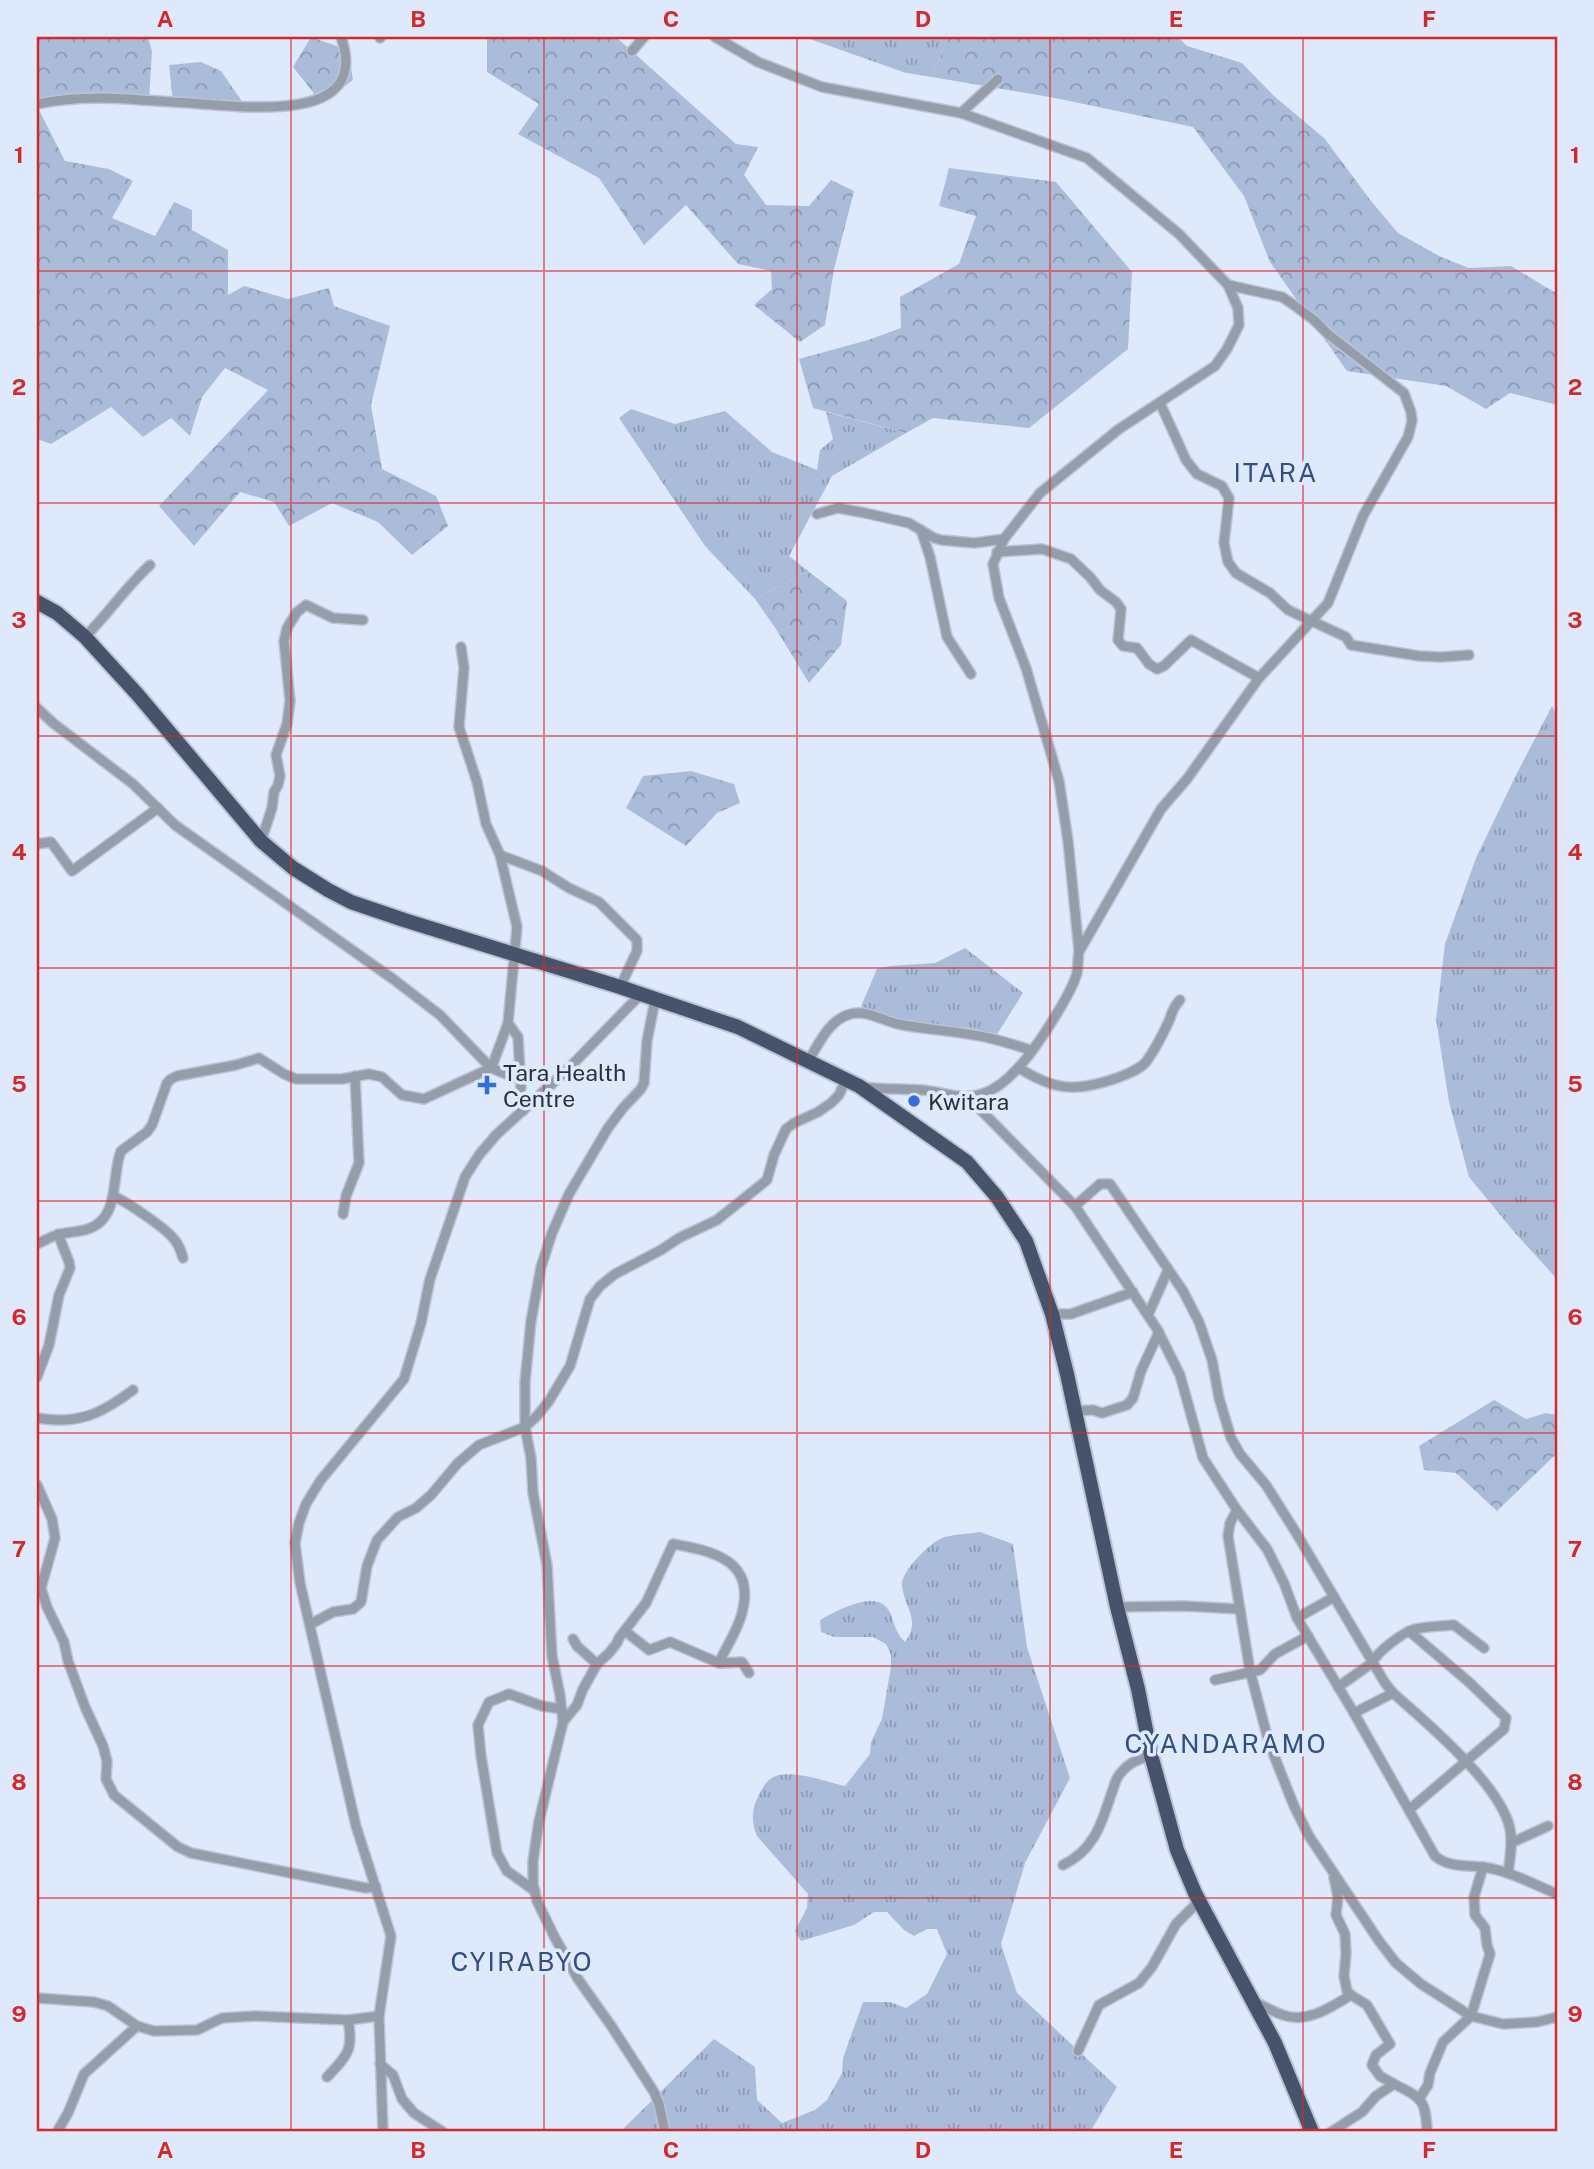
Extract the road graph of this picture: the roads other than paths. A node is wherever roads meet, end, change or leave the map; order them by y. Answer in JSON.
{"nodes":[{"id":1,"x":341,"y":37,"type":"edge"},
{"id":2,"x":644,"y":37,"type":"edge"},
{"id":3,"x":715,"y":37,"type":"edge"},
{"id":4,"x":632,"y":51,"type":"dead end"},
{"id":5,"x":998,"y":79,"type":"dead end"},
{"id":6,"x":37,"y":104,"type":"edge"},
{"id":7,"x":961,"y":113,"type":"junction"},
{"id":8,"x":1228,"y":285,"type":"junction"},
{"id":9,"x":1160,"y":403,"type":"junction"},
{"id":10,"x":817,"y":513,"type":"dead end"},
{"id":11,"x":921,"y":530,"type":"junction"},
{"id":12,"x":1004,"y":539,"type":"junction"},
{"id":13,"x":997,"y":552,"type":"junction"},
{"id":14,"x":150,"y":565,"type":"dead end"},
{"id":15,"x":37,"y":602,"type":"edge"},
{"id":16,"x":363,"y":620,"type":"dead end"},
{"id":17,"x":1311,"y":621,"type":"junction"},
{"id":18,"x":85,"y":637,"type":"junction"},
{"id":19,"x":461,"y":647,"type":"dead end"},
{"id":20,"x":1469,"y":655,"type":"dead end"},
{"id":21,"x":971,"y":674,"type":"dead end"},
{"id":22,"x":1259,"y":678,"type":"junction"},
{"id":23,"x":37,"y":708,"type":"edge"},
{"id":24,"x":159,"y":808,"type":"junction"},
{"id":25,"x":261,"y":841,"type":"junction"},
{"id":26,"x":37,"y":844,"type":"edge"},
{"id":27,"x":500,"y":855,"type":"junction"},
{"id":28,"x":1079,"y":951,"type":"junction"},
{"id":29,"x":514,"y":955,"type":"junction"},
{"id":30,"x":620,"y":987,"type":"junction"},
{"id":31,"x":648,"y":998,"type":"junction"},
{"id":32,"x":1180,"y":1000,"type":"dead end"},
{"id":33,"x":508,"y":1023,"type":"junction"},
{"id":34,"x":1031,"y":1051,"type":"junction"},
{"id":35,"x":808,"y":1061,"type":"junction"},
{"id":36,"x":491,"y":1068,"type":"junction"},
{"id":37,"x":1019,"y":1068,"type":"junction"},
{"id":38,"x":355,"y":1076,"type":"junction"},
{"id":39,"x":520,"y":1080,"type":"junction"},
{"id":40,"x":853,"y":1083,"type":"junction"},
{"id":41,"x":968,"y":1097,"type":"junction"},
{"id":42,"x":523,"y":1111,"type":"junction"},
{"id":43,"x":113,"y":1196,"type":"junction"},
{"id":44,"x":1075,"y":1206,"type":"junction"},
{"id":45,"x":343,"y":1214,"type":"dead end"},
{"id":46,"x":58,"y":1234,"type":"junction"},
{"id":47,"x":37,"y":1242,"type":"edge"},
{"id":48,"x":183,"y":1258,"type":"dead end"},
{"id":49,"x":1168,"y":1270,"type":"junction"},
{"id":50,"x":1133,"y":1292,"type":"junction"},
{"id":51,"x":1052,"y":1314,"type":"junction"},
{"id":52,"x":1148,"y":1315,"type":"junction"},
{"id":53,"x":1159,"y":1332,"type":"junction"},
{"id":54,"x":37,"y":1377,"type":"edge"},
{"id":55,"x":133,"y":1390,"type":"dead end"},
{"id":56,"x":1075,"y":1410,"type":"junction"},
{"id":57,"x":37,"y":1418,"type":"edge"},
{"id":58,"x":525,"y":1427,"type":"junction"},
{"id":59,"x":37,"y":1485,"type":"edge"},
{"id":60,"x":1237,"y":1510,"type":"junction"},
{"id":61,"x":1334,"y":1597,"type":"junction"},
{"id":62,"x":1117,"y":1607,"type":"junction"},
{"id":63,"x":1240,"y":1609,"type":"junction"},
{"id":64,"x":1297,"y":1618,"type":"junction"},
{"id":65,"x":310,"y":1624,"type":"junction"},
{"id":66,"x":625,"y":1631,"type":"junction"},
{"id":67,"x":1409,"y":1631,"type":"junction"},
{"id":68,"x":1308,"y":1636,"type":"junction"},
{"id":69,"x":573,"y":1639,"type":"dead end"},
{"id":70,"x":1484,"y":1648,"type":"dead end"},
{"id":71,"x":719,"y":1663,"type":"junction"},
{"id":72,"x":1372,"y":1663,"type":"junction"},
{"id":73,"x":597,"y":1664,"type":"junction"},
{"id":74,"x":1250,"y":1671,"type":"junction"},
{"id":75,"x":749,"y":1673,"type":"dead end"},
{"id":76,"x":1215,"y":1680,"type":"dead end"},
{"id":77,"x":1338,"y":1687,"type":"junction"},
{"id":78,"x":1393,"y":1693,"type":"junction"},
{"id":79,"x":562,"y":1709,"type":"junction"},
{"id":80,"x":1354,"y":1713,"type":"junction"},
{"id":81,"x":563,"y":1722,"type":"junction"},
{"id":82,"x":1151,"y":1755,"type":"junction"},
{"id":83,"x":1465,"y":1760,"type":"junction"},
{"id":84,"x":1410,"y":1809,"type":"junction"},
{"id":85,"x":1548,"y":1826,"type":"dead end"},
{"id":86,"x":1511,"y":1843,"type":"junction"},
{"id":87,"x":1063,"y":1865,"type":"dead end"},
{"id":88,"x":1483,"y":1867,"type":"junction"},
{"id":89,"x":1334,"y":1872,"type":"junction"},
{"id":90,"x":1508,"y":1872,"type":"junction"},
{"id":91,"x":376,"y":1887,"type":"junction"},
{"id":92,"x":535,"y":1891,"type":"junction"},
{"id":93,"x":1557,"y":1894,"type":"edge"},
{"id":94,"x":1199,"y":1901,"type":"junction"},
{"id":95,"x":1350,"y":1995,"type":"junction"},
{"id":96,"x":37,"y":1998,"type":"edge"},
{"id":97,"x":1252,"y":2000,"type":"junction"},
{"id":98,"x":379,"y":2016,"type":"junction"},
{"id":99,"x":1471,"y":2016,"type":"junction"},
{"id":100,"x":1557,"y":2017,"type":"edge"},
{"id":101,"x":348,"y":2020,"type":"junction"},
{"id":102,"x":136,"y":2026,"type":"junction"},
{"id":103,"x":1078,"y":2051,"type":"dead end"},
{"id":104,"x":380,"y":2064,"type":"junction"},
{"id":105,"x":327,"y":2077,"type":"dead end"},
{"id":106,"x":1394,"y":2084,"type":"junction"},
{"id":107,"x":1419,"y":2099,"type":"junction"},
{"id":108,"x":57,"y":2132,"type":"edge"},
{"id":109,"x":383,"y":2132,"type":"edge"},
{"id":110,"x":443,"y":2132,"type":"edge"},
{"id":111,"x":665,"y":2132,"type":"edge"},
{"id":112,"x":1312,"y":2132,"type":"edge"},
{"id":113,"x":1331,"y":2132,"type":"edge"},
{"id":114,"x":1427,"y":2132,"type":"edge"}],
"edges":[{"from":1,"to":6,"type":"street"},
{"from":2,"to":4,"type":"street"},
{"from":3,"to":7,"type":"street"},
{"from":5,"to":7,"type":"street"},
{"from":7,"to":8,"type":"street"},
{"from":8,"to":9,"type":"street"},
{"from":8,"to":17,"type":"street"},
{"from":9,"to":12,"type":"street"},
{"from":9,"to":17,"type":"street"},
{"from":10,"to":11,"type":"street"},
{"from":11,"to":12,"type":"street"},
{"from":11,"to":21,"type":"street"},
{"from":12,"to":13,"type":"street"},
{"from":13,"to":22,"type":"street"},
{"from":13,"to":28,"type":"street"},
{"from":14,"to":18,"type":"street"},
{"from":15,"to":18,"type":"highway"},
{"from":16,"to":25,"type":"street"},
{"from":17,"to":20,"type":"street"},
{"from":17,"to":22,"type":"street"},
{"from":18,"to":25,"type":"highway"},
{"from":19,"to":27,"type":"street"},
{"from":22,"to":28,"type":"street"},
{"from":23,"to":24,"type":"street"},
{"from":24,"to":26,"type":"street"},
{"from":24,"to":36,"type":"street"},
{"from":25,"to":29,"type":"highway"},
{"from":27,"to":29,"type":"street"},
{"from":27,"to":30,"type":"street"},
{"from":28,"to":34,"type":"street"},
{"from":29,"to":30,"type":"highway"},
{"from":29,"to":33,"type":"street"},
{"from":30,"to":31,"type":"highway"},
{"from":31,"to":35,"type":"highway"},
{"from":31,"to":42,"type":"street"},
{"from":31,"to":58,"type":"street"},
{"from":32,"to":37,"type":"street"},
{"from":33,"to":36,"type":"street"},
{"from":33,"to":39,"type":"street"},
{"from":34,"to":35,"type":"street"},
{"from":34,"to":37,"type":"street"},
{"from":35,"to":40,"type":"highway"},
{"from":36,"to":38,"type":"street"},
{"from":36,"to":39,"type":"street"},
{"from":37,"to":41,"type":"street"},
{"from":38,"to":43,"type":"street"},
{"from":38,"to":45,"type":"street"},
{"from":39,"to":42,"type":"street"},
{"from":40,"to":41,"type":"street"},
{"from":40,"to":51,"type":"highway"},
{"from":40,"to":58,"type":"street"},
{"from":41,"to":44,"type":"street"},
{"from":42,"to":65,"type":"street"},
{"from":43,"to":46,"type":"street"},
{"from":43,"to":48,"type":"street"},
{"from":44,"to":49,"type":"street"},
{"from":44,"to":50,"type":"street"},
{"from":46,"to":47,"type":"street"},
{"from":46,"to":54,"type":"street"},
{"from":49,"to":52,"type":"street"},
{"from":49,"to":61,"type":"street"},
{"from":50,"to":51,"type":"street"},
{"from":50,"to":52,"type":"street"},
{"from":51,"to":56,"type":"highway"},
{"from":52,"to":53,"type":"street"},
{"from":53,"to":56,"type":"street"},
{"from":53,"to":60,"type":"street"},
{"from":55,"to":57,"type":"street"},
{"from":56,"to":62,"type":"highway"},
{"from":58,"to":65,"type":"street"},
{"from":58,"to":79,"type":"street"},
{"from":59,"to":91,"type":"street"},
{"from":60,"to":63,"type":"street"},
{"from":60,"to":64,"type":"street"},
{"from":61,"to":64,"type":"street"},
{"from":61,"to":72,"type":"street"},
{"from":62,"to":63,"type":"street"},
{"from":62,"to":82,"type":"highway"},
{"from":63,"to":74,"type":"street"},
{"from":64,"to":68,"type":"street"},
{"from":65,"to":91,"type":"street"},
{"from":66,"to":71,"type":"street"},
{"from":66,"to":71,"type":"street"},
{"from":66,"to":73,"type":"street"},
{"from":67,"to":70,"type":"street"},
{"from":67,"to":72,"type":"street"},
{"from":67,"to":83,"type":"street"},
{"from":68,"to":74,"type":"street"},
{"from":68,"to":77,"type":"street"},
{"from":69,"to":73,"type":"street"},
{"from":71,"to":75,"type":"street"},
{"from":72,"to":77,"type":"street"},
{"from":72,"to":78,"type":"street"},
{"from":73,"to":81,"type":"street"},
{"from":74,"to":76,"type":"street"},
{"from":74,"to":89,"type":"street"},
{"from":77,"to":80,"type":"street"},
{"from":78,"to":80,"type":"street"},
{"from":78,"to":83,"type":"street"},
{"from":79,"to":81,"type":"street"},
{"from":79,"to":92,"type":"street"},
{"from":80,"to":84,"type":"street"},
{"from":81,"to":92,"type":"street"},
{"from":82,"to":87,"type":"street"},
{"from":82,"to":94,"type":"highway"},
{"from":83,"to":84,"type":"street"},
{"from":83,"to":86,"type":"street"},
{"from":84,"to":88,"type":"street"},
{"from":85,"to":86,"type":"street"},
{"from":86,"to":90,"type":"street"},
{"from":88,"to":90,"type":"street"},
{"from":88,"to":99,"type":"street"},
{"from":89,"to":95,"type":"street"},
{"from":89,"to":99,"type":"street"},
{"from":90,"to":93,"type":"street"},
{"from":91,"to":98,"type":"street"},
{"from":92,"to":111,"type":"street"},
{"from":94,"to":97,"type":"highway"},
{"from":94,"to":103,"type":"street"},
{"from":95,"to":97,"type":"street"},
{"from":95,"to":106,"type":"street"},
{"from":96,"to":102,"type":"street"},
{"from":97,"to":112,"type":"highway"},
{"from":98,"to":101,"type":"street"},
{"from":98,"to":104,"type":"street"},
{"from":99,"to":100,"type":"street"},
{"from":99,"to":107,"type":"street"},
{"from":101,"to":102,"type":"street"},
{"from":101,"to":105,"type":"street"},
{"from":102,"to":108,"type":"street"},
{"from":104,"to":109,"type":"street"},
{"from":104,"to":110,"type":"street"},
{"from":106,"to":107,"type":"street"},
{"from":106,"to":113,"type":"street"},
{"from":107,"to":114,"type":"street"}]}
